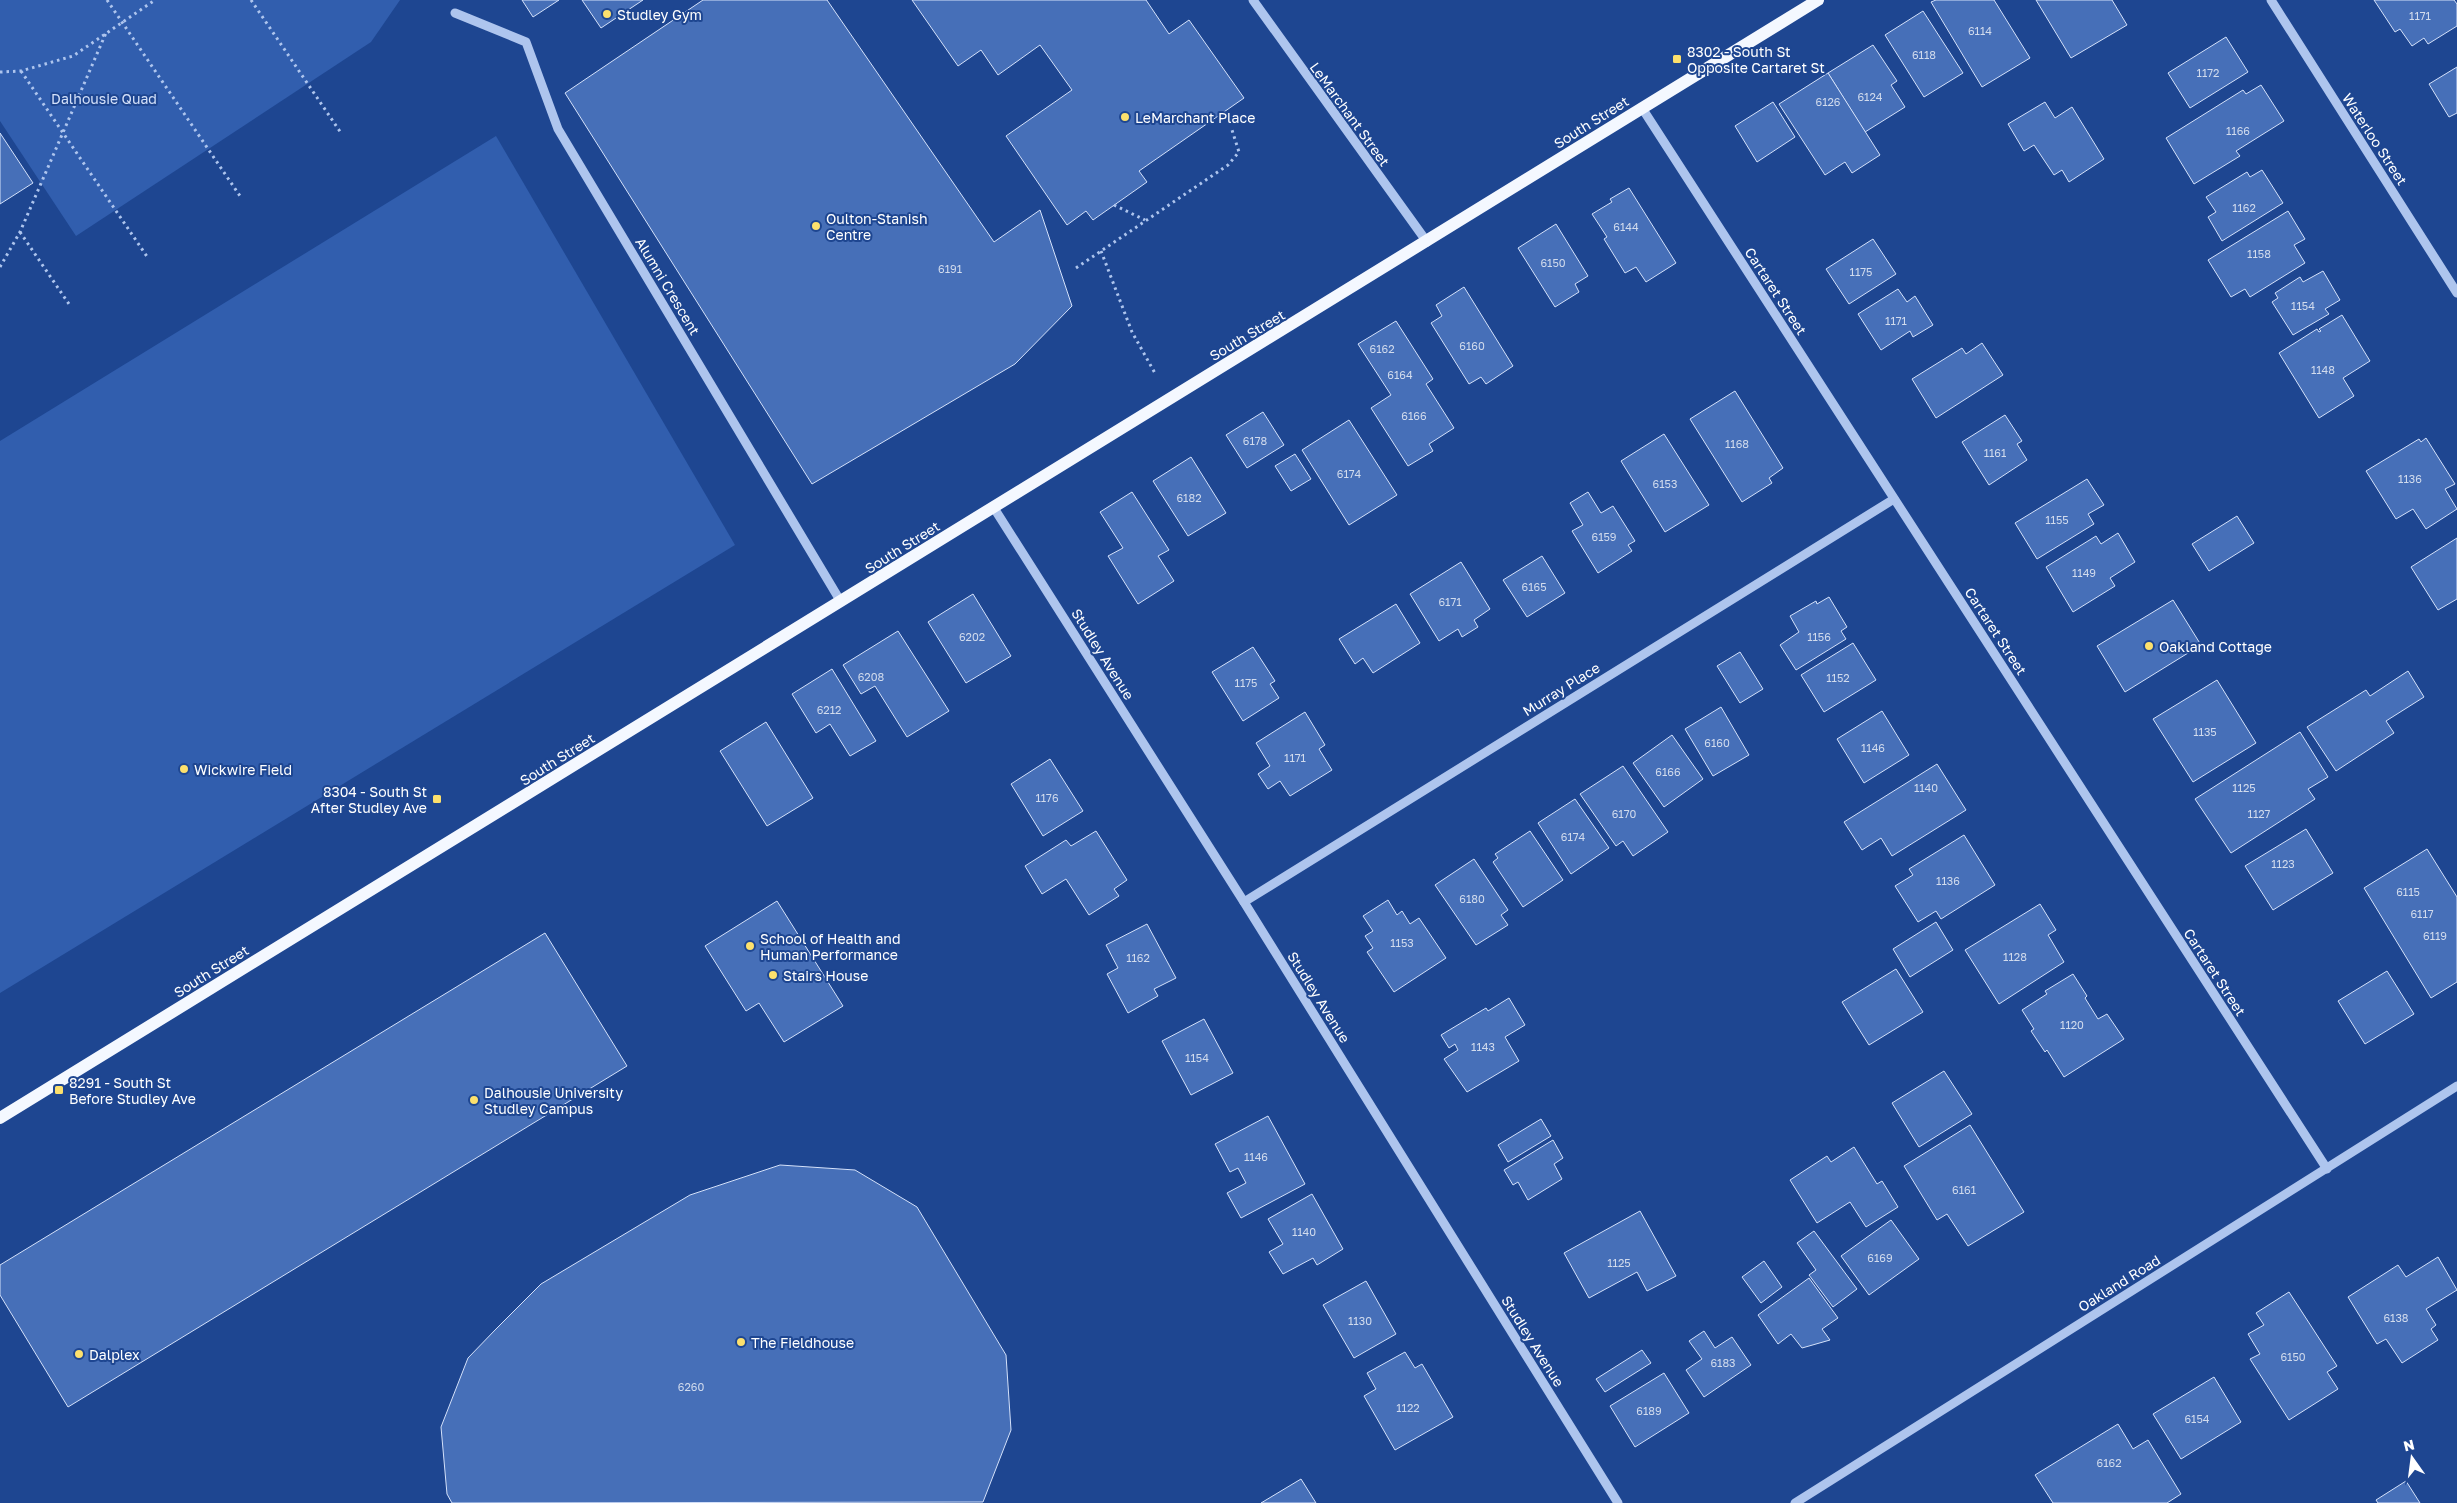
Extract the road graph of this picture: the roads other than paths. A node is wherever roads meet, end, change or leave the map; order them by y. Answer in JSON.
{"nodes":[{"id":1,"x":1253,"y":0,"type":"edge"},
{"id":2,"x":1818,"y":0,"type":"edge"},
{"id":3,"x":2271,"y":0,"type":"edge"},
{"id":4,"x":455,"y":13,"type":"dead end"},
{"id":5,"x":1642,"y":108,"type":"junction"},
{"id":6,"x":1426,"y":242,"type":"junction"},
{"id":7,"x":2457,"y":293,"type":"edge"},
{"id":8,"x":1894,"y":499,"type":"junction"},
{"id":9,"x":994,"y":508,"type":"junction"},
{"id":10,"x":841,"y":602,"type":"junction"},
{"id":11,"x":1244,"y":902,"type":"junction"},
{"id":12,"x":2457,"y":1086,"type":"edge"},
{"id":13,"x":0,"y":1118,"type":"edge"},
{"id":14,"x":2327,"y":1169,"type":"junction"},
{"id":15,"x":1618,"y":1503,"type":"edge"},
{"id":16,"x":1795,"y":1503,"type":"edge"}],
"edges":[{"from":1,"to":6,"type":"street","name":"LeMarchant Street"},
{"from":2,"to":5,"type":"main road","name":"South Street"},
{"from":3,"to":7,"type":"street","name":"Waterloo Street"},
{"from":4,"to":10,"type":"street","name":"Alumni Crescent"},
{"from":5,"to":6,"type":"main road","name":"South Street"},
{"from":5,"to":8,"type":"street","name":"Cartaret Street"},
{"from":6,"to":9,"type":"main road","name":"South Street"},
{"from":8,"to":11,"type":"street","name":"Murray Place"},
{"from":8,"to":14,"type":"street","name":"Cartaret Street"},
{"from":9,"to":10,"type":"main road","name":"South Street"},
{"from":9,"to":11,"type":"street","name":"Studley Avenue"},
{"from":10,"to":13,"type":"main road","name":"South Street"},
{"from":11,"to":15,"type":"street","name":"Studley Avenue"},
{"from":12,"to":14,"type":"street","name":"Oakland Road"},
{"from":14,"to":16,"type":"street","name":"Oakland Road"}]}
